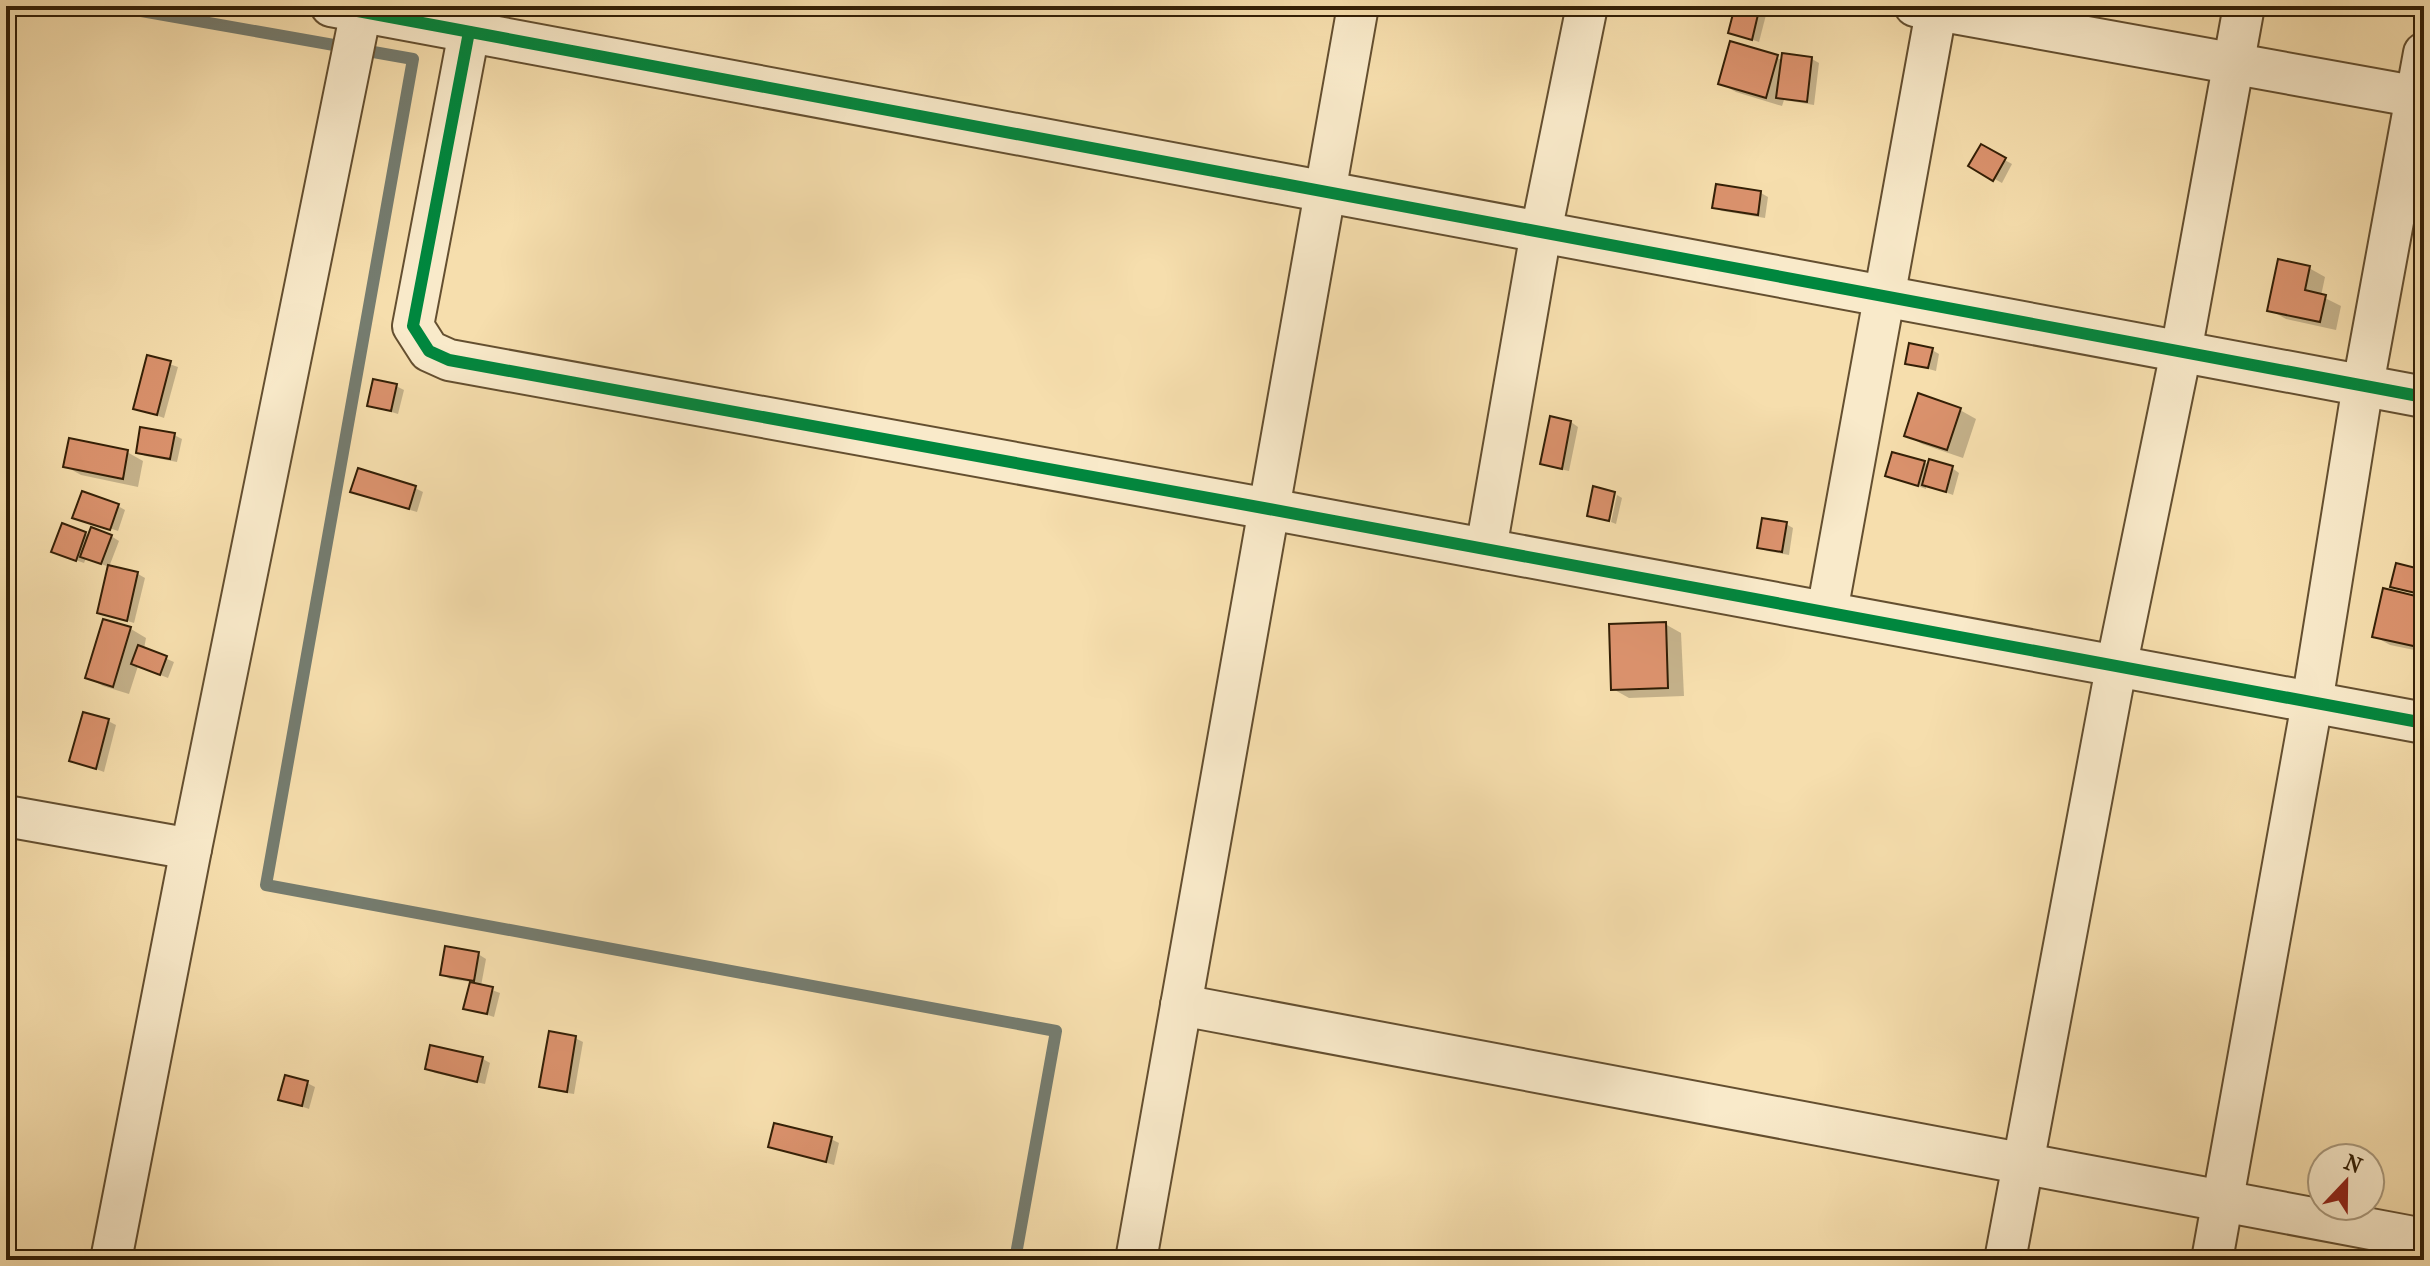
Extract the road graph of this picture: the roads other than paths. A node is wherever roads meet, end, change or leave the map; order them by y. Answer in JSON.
{"nodes":[{"id":1,"x":1358,"y":6,"type":"edge"},
{"id":2,"x":1587,"y":6,"type":"edge"},
{"id":3,"x":2244,"y":6,"type":"edge"},
{"id":4,"x":1929,"y":7,"type":"edge"},
{"id":5,"x":351,"y":8,"type":"edge"},
{"id":6,"x":469,"y":32,"type":"junction"},
{"id":7,"x":2424,"y":53,"type":"edge"},
{"id":8,"x":2233,"y":63,"type":"junction"},
{"id":9,"x":2420,"y":97,"type":"edge"},
{"id":10,"x":1325,"y":192,"type":"junction"},
{"id":11,"x":1541,"y":232,"type":"junction"},
{"id":12,"x":1886,"y":298,"type":"junction"},
{"id":13,"x":2181,"y":352,"type":"junction"},
{"id":14,"x":2363,"y":385,"type":"junction"},
{"id":15,"x":2424,"y":397,"type":"edge"},
{"id":16,"x":1269,"y":509,"type":"junction"},
{"id":17,"x":1486,"y":549,"type":"junction"},
{"id":18,"x":1827,"y":612,"type":"junction"},
{"id":19,"x":2116,"y":668,"type":"junction"},
{"id":20,"x":2312,"y":703,"type":"junction"},
{"id":21,"x":2424,"y":723,"type":"edge"},
{"id":22,"x":6,"y":816,"type":"edge"},
{"id":23,"x":191,"y":849,"type":"junction"},
{"id":24,"x":1181,"y":1005,"type":"junction"},
{"id":25,"x":2023,"y":1164,"type":"junction"},
{"id":26,"x":2224,"y":1202,"type":"junction"},
{"id":27,"x":2424,"y":1239,"type":"edge"},
{"id":28,"x":111,"y":1260,"type":"edge"},
{"id":29,"x":1136,"y":1260,"type":"edge"},
{"id":30,"x":2005,"y":1260,"type":"edge"},
{"id":31,"x":2212,"y":1260,"type":"edge"}],
"edges":[{"from":1,"to":10,"type":"street"},
{"from":2,"to":11,"type":"street"},
{"from":3,"to":8,"type":"street"},
{"from":4,"to":8,"type":"street"},
{"from":4,"to":12,"type":"street"},
{"from":5,"to":6,"type":"street"},
{"from":5,"to":23,"type":"street"},
{"from":6,"to":10,"type":"street"},
{"from":6,"to":16,"type":"street"},
{"from":7,"to":9,"type":"street"},
{"from":8,"to":9,"type":"street"},
{"from":8,"to":13,"type":"street"},
{"from":9,"to":14,"type":"street"},
{"from":10,"to":11,"type":"street"},
{"from":10,"to":16,"type":"street"},
{"from":11,"to":12,"type":"street"},
{"from":11,"to":17,"type":"street"},
{"from":12,"to":13,"type":"street"},
{"from":12,"to":18,"type":"street"},
{"from":13,"to":14,"type":"street"},
{"from":13,"to":19,"type":"street"},
{"from":14,"to":15,"type":"street"},
{"from":14,"to":20,"type":"street"},
{"from":16,"to":17,"type":"street"},
{"from":16,"to":24,"type":"street"},
{"from":17,"to":18,"type":"street"},
{"from":18,"to":19,"type":"street"},
{"from":19,"to":20,"type":"street"},
{"from":19,"to":25,"type":"street"},
{"from":20,"to":21,"type":"street"},
{"from":20,"to":26,"type":"street"},
{"from":22,"to":23,"type":"street"},
{"from":23,"to":28,"type":"street"},
{"from":24,"to":25,"type":"street"},
{"from":24,"to":29,"type":"street"},
{"from":25,"to":26,"type":"street"},
{"from":25,"to":30,"type":"street"},
{"from":26,"to":27,"type":"street"},
{"from":26,"to":31,"type":"street"}]}
